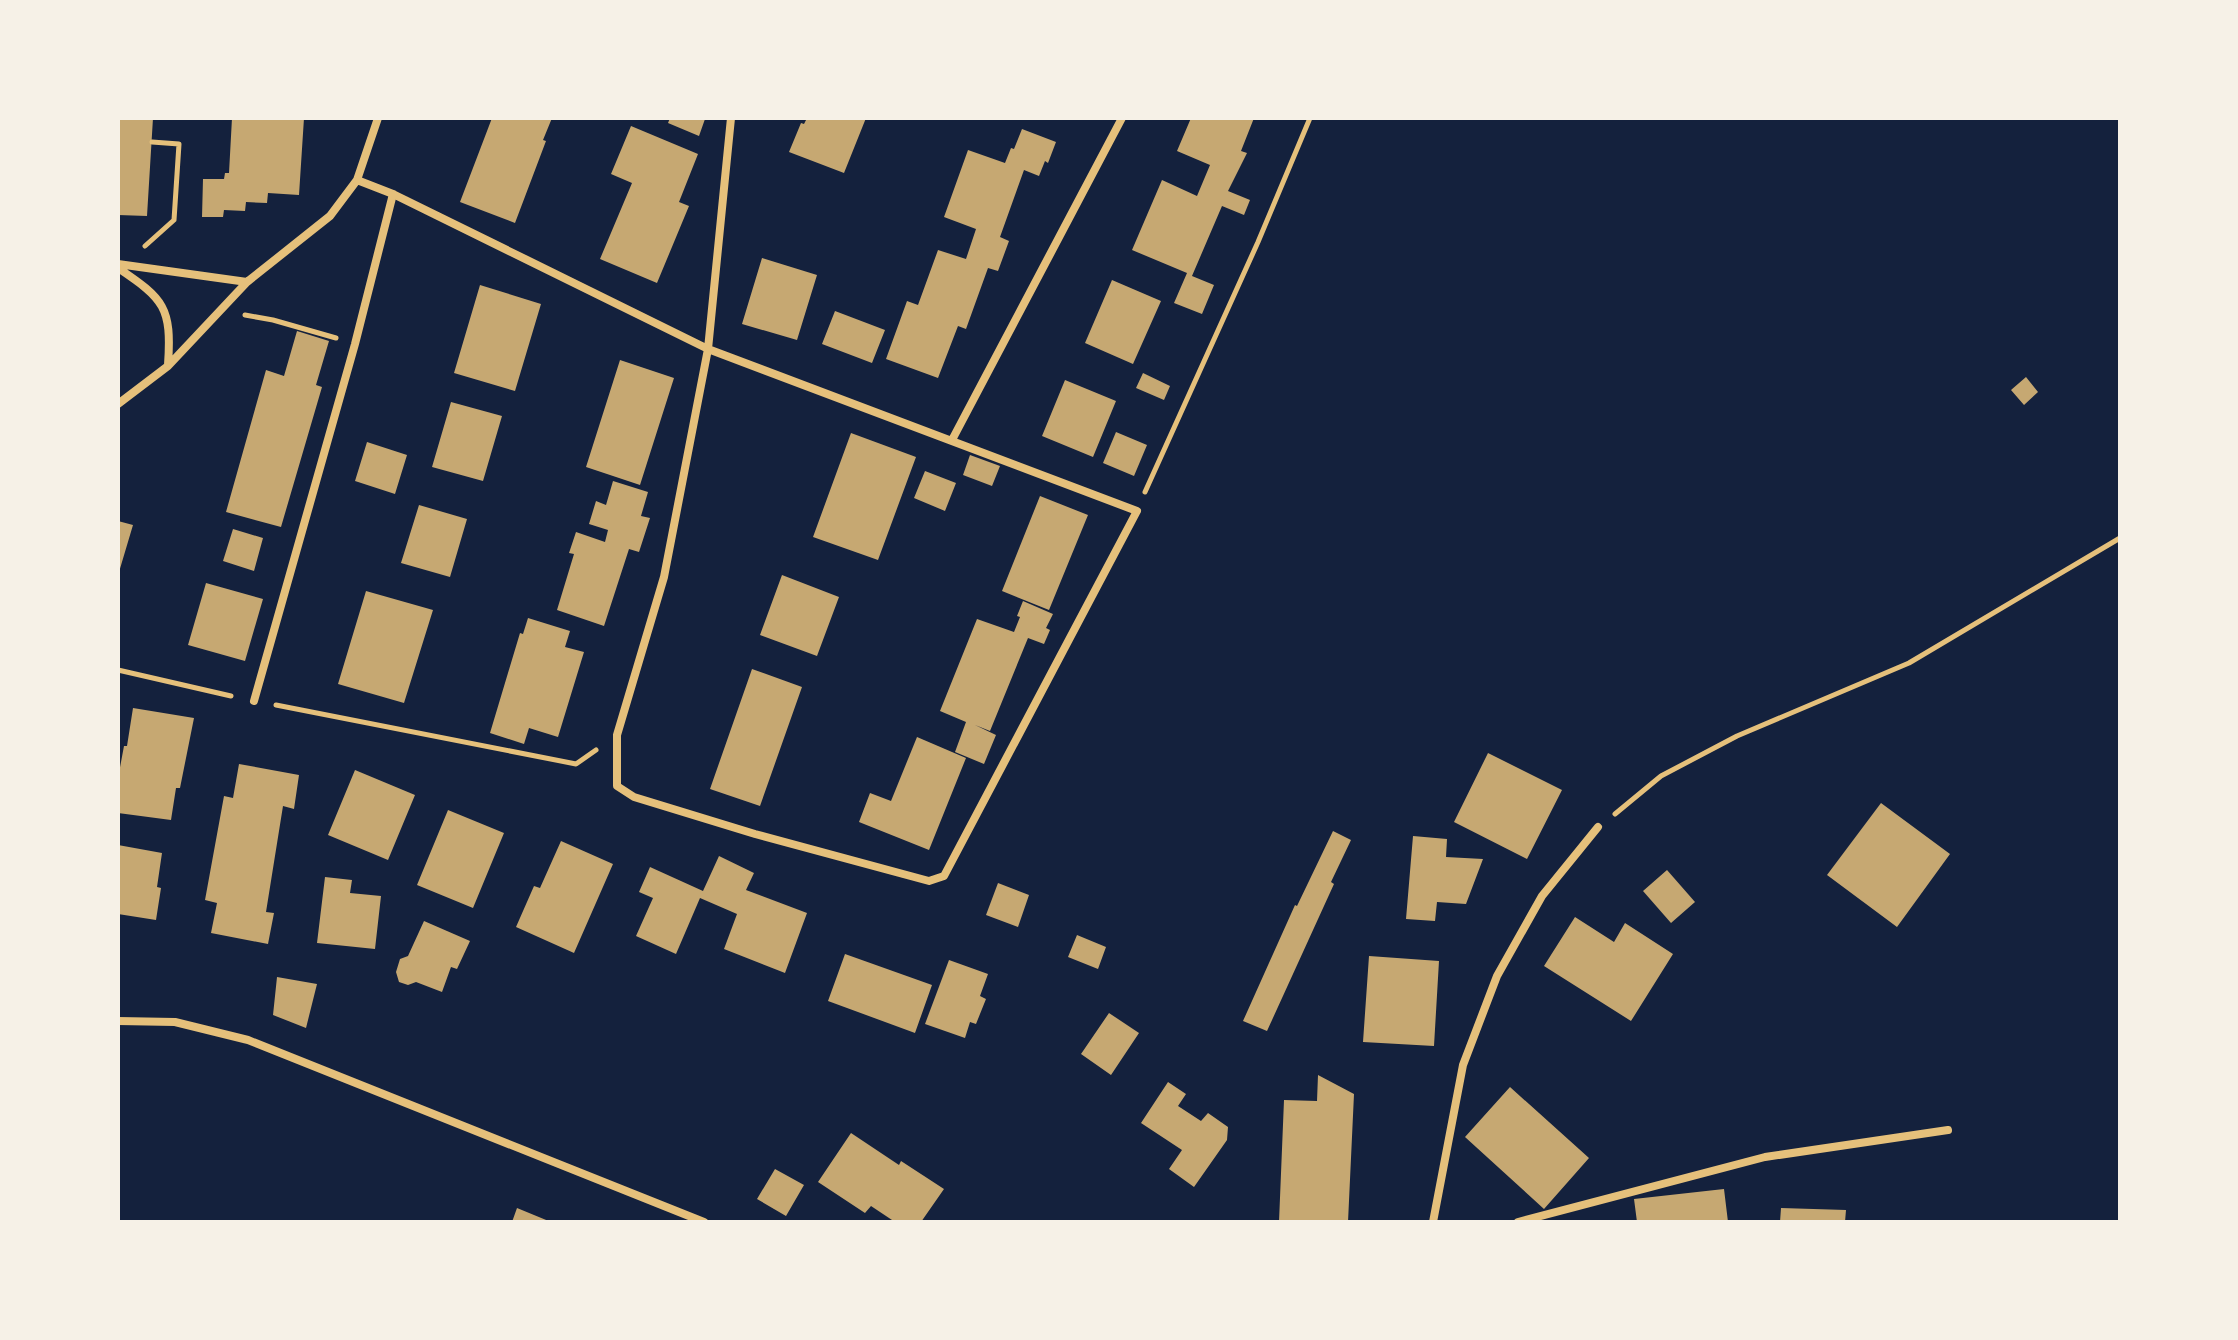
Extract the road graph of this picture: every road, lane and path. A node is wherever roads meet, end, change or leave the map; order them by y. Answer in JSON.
{"nodes":[{"id":1,"x":378,"y":118,"type":"edge"},
{"id":2,"x":731,"y":118,"type":"edge"},
{"id":3,"x":1122,"y":118,"type":"edge"},
{"id":4,"x":1310,"y":118,"type":"edge"},
{"id":5,"x":152,"y":142,"type":"dead end"},
{"id":6,"x":357,"y":180,"type":"junction"},
{"id":7,"x":393,"y":194,"type":"junction"},
{"id":8,"x":142,"y":248,"type":"dead end"},
{"id":9,"x":118,"y":266,"type":"edge"},
{"id":10,"x":247,"y":282,"type":"junction"},
{"id":11,"x":273,"y":320,"type":"dead end"},
{"id":12,"x":355,"y":344,"type":"junction"},
{"id":13,"x":708,"y":349,"type":"junction"},
{"id":14,"x":168,"y":366,"type":"junction"},
{"id":15,"x":118,"y":404,"type":"edge"},
{"id":16,"x":952,"y":440,"type":"junction"},
{"id":17,"x":1137,"y":511,"type":"junction"},
{"id":18,"x":2120,"y":538,"type":"edge"},
{"id":19,"x":118,"y":670,"type":"edge"},
{"id":20,"x":254,"y":701,"type":"junction"},
{"id":21,"x":617,"y":735,"type":"junction"},
{"id":22,"x":1598,"y":827,"type":"joint"},
{"id":23,"x":118,"y":1021,"type":"edge"},
{"id":24,"x":1948,"y":1130,"type":"dead end"},
{"id":25,"x":704,"y":1222,"type":"edge"},
{"id":26,"x":1433,"y":1222,"type":"edge"},
{"id":27,"x":1518,"y":1222,"type":"edge"}],
"edges":[{"from":1,"to":6,"type":"street"},
{"from":2,"to":13,"type":"street"},
{"from":3,"to":16,"type":"street"},
{"from":4,"to":17,"type":"path"},
{"from":5,"to":8,"type":"path"},
{"from":6,"to":7,"type":"street"},
{"from":6,"to":10,"type":"street"},
{"from":7,"to":12,"type":"street"},
{"from":7,"to":13,"type":"street"},
{"from":9,"to":10,"type":"street"},
{"from":9,"to":14,"type":"street"},
{"from":10,"to":14,"type":"street"},
{"from":11,"to":12,"type":"path"},
{"from":12,"to":20,"type":"street"},
{"from":13,"to":16,"type":"street"},
{"from":13,"to":21,"type":"street"},
{"from":14,"to":15,"type":"street"},
{"from":16,"to":17,"type":"street"},
{"from":17,"to":21,"type":"street"},
{"from":18,"to":22,"type":"path"},
{"from":19,"to":20,"type":"path"},
{"from":20,"to":21,"type":"path"},
{"from":22,"to":26,"type":"street"},
{"from":23,"to":25,"type":"street"},
{"from":24,"to":27,"type":"street"}]}
